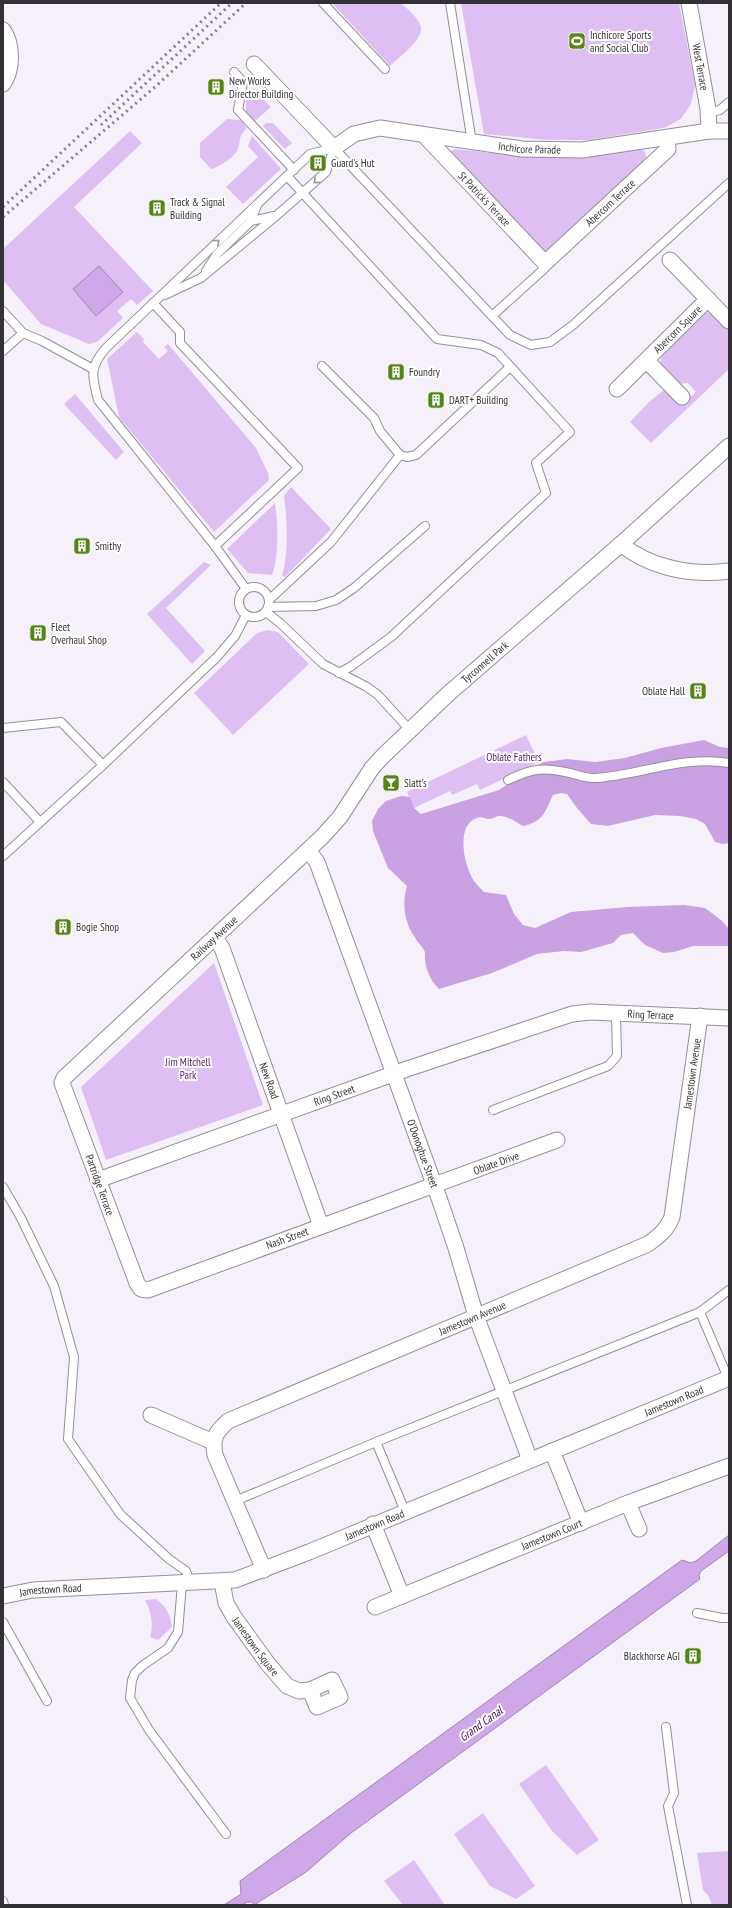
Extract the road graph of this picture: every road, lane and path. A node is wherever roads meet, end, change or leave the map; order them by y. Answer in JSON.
{"nodes":[{"id":1,"x":323,"y":3,"type":"edge"},
{"id":2,"x":450,"y":3,"type":"edge"},
{"id":3,"x":689,"y":3,"type":"edge"},
{"id":4,"x":3,"y":30,"type":"edge"},
{"id":5,"x":254,"y":64,"type":"dead end"},
{"id":6,"x":385,"y":69,"type":"dead end"},
{"id":7,"x":234,"y":72,"type":"dead end"},
{"id":8,"x":3,"y":84,"type":"edge"},
{"id":9,"x":729,"y":102,"type":"edge"},
{"id":10,"x":708,"y":113,"type":"junction"},
{"id":11,"x":709,"y":131,"type":"junction"},
{"id":12,"x":729,"y":131,"type":"edge"},
{"id":13,"x":424,"y":135,"type":"junction"},
{"id":14,"x":667,"y":138,"type":"junction"},
{"id":15,"x":472,"y":142,"type":"junction"},
{"id":16,"x":334,"y":148,"type":"junction"},
{"id":17,"x":294,"y":170,"type":"junction"},
{"id":18,"x":287,"y":176,"type":"junction"},
{"id":19,"x":729,"y":183,"type":"edge"},
{"id":20,"x":302,"y":192,"type":"junction"},
{"id":21,"x":258,"y":203,"type":"junction"},
{"id":22,"x":276,"y":216,"type":"junction"},
{"id":23,"x":251,"y":221,"type":"junction"},
{"id":24,"x":217,"y":254,"type":"junction"},
{"id":25,"x":670,"y":260,"type":"dead end"},
{"id":26,"x":545,"y":263,"type":"junction"},
{"id":27,"x":192,"y":266,"type":"junction"},
{"id":28,"x":201,"y":278,"type":"junction"},
{"id":29,"x":708,"y":299,"type":"junction"},
{"id":30,"x":156,"y":300,"type":"junction"},
{"id":31,"x":3,"y":311,"type":"edge"},
{"id":32,"x":492,"y":316,"type":"junction"},
{"id":33,"x":729,"y":321,"type":"edge"},
{"id":34,"x":23,"y":333,"type":"junction"},
{"id":35,"x":3,"y":351,"type":"edge"},
{"id":36,"x":647,"y":361,"type":"junction"},
{"id":37,"x":322,"y":366,"type":"dead end"},
{"id":38,"x":510,"y":367,"type":"junction"},
{"id":39,"x":93,"y":369,"type":"junction"},
{"id":40,"x":617,"y":389,"type":"dead end"},
{"id":41,"x":682,"y":397,"type":"dead end"},
{"id":42,"x":729,"y":446,"type":"edge"},
{"id":43,"x":400,"y":455,"type":"junction"},
{"id":44,"x":424,"y":526,"type":"dead end"},
{"id":45,"x":621,"y":544,"type":"junction"},
{"id":46,"x":215,"y":546,"type":"junction"},
{"id":47,"x":729,"y":571,"type":"edge"},
{"id":48,"x":246,"y":589,"type":"junction"},
{"id":49,"x":268,"y":606,"type":"junction"},
{"id":50,"x":246,"y":615,"type":"junction"},
{"id":51,"x":339,"y":673,"type":"junction"},
{"id":52,"x":3,"y":721,"type":"edge"},
{"id":53,"x":6,"y":727,"type":"edge"},
{"id":54,"x":410,"y":730,"type":"junction"},
{"id":55,"x":729,"y":763,"type":"edge"},
{"id":56,"x":103,"y":765,"type":"junction"},
{"id":57,"x":508,"y":780,"type":"dead end"},
{"id":58,"x":3,"y":782,"type":"edge"},
{"id":59,"x":358,"y":790,"type":"joint"},
{"id":60,"x":40,"y":822,"type":"junction"},
{"id":61,"x":308,"y":850,"type":"junction"},
{"id":62,"x":3,"y":856,"type":"edge"},
{"id":63,"x":215,"y":938,"type":"junction"},
{"id":64,"x":572,"y":1014,"type":"joint"},
{"id":65,"x":616,"y":1014,"type":"junction"},
{"id":66,"x":700,"y":1016,"type":"junction"},
{"id":67,"x":729,"y":1018,"type":"edge"},
{"id":68,"x":394,"y":1074,"type":"junction"},
{"id":69,"x":63,"y":1081,"type":"joint"},
{"id":70,"x":493,"y":1110,"type":"dead end"},
{"id":71,"x":280,"y":1115,"type":"junction"},
{"id":72,"x":557,"y":1140,"type":"dead end"},
{"id":73,"x":98,"y":1180,"type":"junction"},
{"id":74,"x":434,"y":1185,"type":"junction"},
{"id":75,"x":3,"y":1186,"type":"edge"},
{"id":76,"x":321,"y":1226,"type":"junction"},
{"id":77,"x":141,"y":1289,"type":"joint"},
{"id":78,"x":729,"y":1290,"type":"edge"},
{"id":79,"x":700,"y":1312,"type":"junction"},
{"id":80,"x":476,"y":1316,"type":"junction"},
{"id":81,"x":728,"y":1378,"type":"edge"},
{"id":82,"x":503,"y":1390,"type":"junction"},
{"id":83,"x":151,"y":1415,"type":"dead end"},
{"id":84,"x":213,"y":1442,"type":"junction"},
{"id":85,"x":376,"y":1442,"type":"junction"},
{"id":86,"x":552,"y":1451,"type":"junction"},
{"id":87,"x":530,"y":1460,"type":"junction"},
{"id":88,"x":729,"y":1466,"type":"edge"},
{"id":89,"x":235,"y":1502,"type":"junction"},
{"id":90,"x":628,"y":1503,"type":"junction"},
{"id":91,"x":405,"y":1512,"type":"junction"},
{"id":92,"x":581,"y":1523,"type":"junction"},
{"id":93,"x":373,"y":1524,"type":"junction"},
{"id":94,"x":639,"y":1529,"type":"dead end"},
{"id":95,"x":264,"y":1570,"type":"junction"},
{"id":96,"x":222,"y":1582,"type":"junction"},
{"id":97,"x":186,"y":1583,"type":"junction"},
{"id":98,"x":3,"y":1596,"type":"edge"},
{"id":99,"x":402,"y":1596,"type":"junction"},
{"id":100,"x":375,"y":1607,"type":"dead end"},
{"id":101,"x":697,"y":1613,"type":"dead end"},
{"id":102,"x":729,"y":1618,"type":"edge"},
{"id":103,"x":3,"y":1622,"type":"edge"},
{"id":104,"x":310,"y":1690,"type":"dead end"},
{"id":105,"x":47,"y":1701,"type":"dead end"},
{"id":106,"x":666,"y":1727,"type":"dead end"},
{"id":107,"x":226,"y":1834,"type":"dead end"},
{"id":108,"x":3,"y":1901,"type":"edge"},
{"id":109,"x":4,"y":1905,"type":"edge"},
{"id":110,"x":687,"y":1905,"type":"edge"}],
"edges":[{"from":1,"to":6,"type":"lane"},
{"from":2,"to":15,"type":"lane"},
{"from":3,"to":10,"type":"street","name":"West Terrace"},
{"from":4,"to":8,"type":"street"},
{"from":5,"to":16,"type":"street"},
{"from":7,"to":17,"type":"lane"},
{"from":9,"to":10,"type":"lane"},
{"from":10,"to":11,"type":"street","name":"West Terrace"},
{"from":11,"to":12,"type":"street","name":"Inchicore Parade"},
{"from":11,"to":14,"type":"street","name":"Inchicore Parade"},
{"from":13,"to":15,"type":"street","name":"Inchicore Parade"},
{"from":13,"to":16,"type":"street","name":"Inchicore Parade"},
{"from":13,"to":26,"type":"street","name":"St Patrick's Terrace"},
{"from":14,"to":15,"type":"street","name":"Inchicore Parade"},
{"from":14,"to":26,"type":"street","name":"Abercorn Terrace"},
{"from":16,"to":17,"type":"lane"},
{"from":16,"to":20,"type":"lane","one_way":true},
{"from":16,"to":32,"type":"lane"},
{"from":17,"to":18,"type":"lane"},
{"from":18,"to":20,"type":"lane"},
{"from":18,"to":21,"type":"lane"},
{"from":19,"to":32,"type":"lane"},
{"from":20,"to":22,"type":"lane"},
{"from":20,"to":38,"type":"lane"},
{"from":21,"to":23,"type":"lane"},
{"from":27,"to":21,"type":"lane","one_way":true},
{"from":22,"to":23,"type":"lane"},
{"from":22,"to":28,"type":"lane"},
{"from":23,"to":24,"type":"lane"},
{"from":24,"to":27,"type":"lane"},
{"from":24,"to":28,"type":"lane"},
{"from":25,"to":29,"type":"street","name":"Abercorn Square"},
{"from":26,"to":32,"type":"lane"},
{"from":27,"to":30,"type":"lane"},
{"from":28,"to":30,"type":"lane"},
{"from":29,"to":33,"type":"street","name":"Abercorn Square"},
{"from":29,"to":36,"type":"street","name":"Abercorn Square"},
{"from":30,"to":39,"type":"lane"},
{"from":30,"to":46,"type":"lane"},
{"from":31,"to":34,"type":"lane"},
{"from":34,"to":35,"type":"lane"},
{"from":34,"to":39,"type":"lane"},
{"from":36,"to":40,"type":"street","name":"Abercorn Square"},
{"from":36,"to":41,"type":"street","name":"Abercorn Square"},
{"from":37,"to":43,"type":"lane"},
{"from":38,"to":43,"type":"lane"},
{"from":38,"to":51,"type":"lane"},
{"from":39,"to":46,"type":"lane"},
{"from":42,"to":45,"type":"street","name":"Tyrconnell Park"},
{"from":43,"to":49,"type":"lane"},
{"from":44,"to":49,"type":"lane"},
{"from":45,"to":47,"type":"street"},
{"from":45,"to":54,"type":"street","name":"Tyrconnell Park"},
{"from":46,"to":48,"type":"lane"},
{"from":48,"to":49,"type":"lane"},
{"from":48,"to":50,"type":"lane"},
{"from":49,"to":50,"type":"lane"},
{"from":49,"to":51,"type":"lane"},
{"from":50,"to":56,"type":"lane"},
{"from":51,"to":54,"type":"lane"},
{"from":52,"to":53,"type":"lane"},
{"from":53,"to":56,"type":"lane"},
{"from":54,"to":59,"type":"street","name":"Tyrconnell Park"},
{"from":55,"to":57,"type":"lane"},
{"from":56,"to":60,"type":"lane"},
{"from":58,"to":60,"type":"lane"},
{"from":59,"to":61,"type":"street","name":"Railway Avenue"},
{"from":60,"to":62,"type":"lane"},
{"from":61,"to":63,"type":"street","name":"Railway Avenue"},
{"from":61,"to":68,"type":"street","name":"O'Donoghue Street"},
{"from":63,"to":69,"type":"street","name":"Railway Avenue"},
{"from":63,"to":71,"type":"street","name":"New Road"},
{"from":64,"to":65,"type":"street","name":"Ring Terrace"},
{"from":64,"to":68,"type":"street","name":"Ring Street"},
{"from":65,"to":66,"type":"street","name":"Ring Terrace"},
{"from":65,"to":70,"type":"lane"},
{"from":66,"to":67,"type":"street","name":"Ring Terrace"},
{"from":66,"to":80,"type":"street","name":"Jamestown Avenue"},
{"from":68,"to":71,"type":"street","name":"Ring Street"},
{"from":68,"to":74,"type":"street","name":"O'Donoghue Street"},
{"from":69,"to":73,"type":"street","name":"Partridge Terrace"},
{"from":71,"to":73,"type":"street","name":"Ring Street"},
{"from":71,"to":76,"type":"street","name":"New Road"},
{"from":72,"to":74,"type":"street","name":"Oblate Drive"},
{"from":73,"to":77,"type":"street","name":"Partridge Terrace"},
{"from":74,"to":76,"type":"street","name":"Nash Street"},
{"from":74,"to":80,"type":"street","name":"O'Donoghue Street"},
{"from":75,"to":97,"type":"lane"},
{"from":76,"to":77,"type":"street","name":"Nash Street"},
{"from":78,"to":79,"type":"lane"},
{"from":79,"to":81,"type":"lane"},
{"from":79,"to":82,"type":"lane"},
{"from":80,"to":82,"type":"street","name":"O'Donoghue Street"},
{"from":80,"to":84,"type":"street","name":"Jamestown Avenue"},
{"from":81,"to":86,"type":"street","name":"Jamestown Road"},
{"from":82,"to":85,"type":"lane"},
{"from":82,"to":87,"type":"street","name":"O'Donoghue Street"},
{"from":83,"to":84,"type":"street"},
{"from":84,"to":89,"type":"street"},
{"from":85,"to":89,"type":"lane"},
{"from":85,"to":91,"type":"lane"},
{"from":86,"to":87,"type":"street","name":"Jamestown Road"},
{"from":86,"to":92,"type":"street"},
{"from":87,"to":91,"type":"street","name":"Jamestown Road"},
{"from":88,"to":90,"type":"street","name":"Jamestown Court"},
{"from":89,"to":95,"type":"street"},
{"from":90,"to":92,"type":"street","name":"Jamestown Court"},
{"from":90,"to":94,"type":"street"},
{"from":91,"to":93,"type":"street","name":"Jamestown Road"},
{"from":92,"to":99,"type":"street","name":"Jamestown Court"},
{"from":93,"to":95,"type":"street","name":"Jamestown Road"},
{"from":93,"to":99,"type":"street"},
{"from":95,"to":96,"type":"street","name":"Jamestown Road"},
{"from":96,"to":97,"type":"street","name":"Jamestown Road"},
{"from":96,"to":104,"type":"street","name":"Jamestown Square"},
{"from":97,"to":98,"type":"street","name":"Jamestown Road"},
{"from":97,"to":107,"type":"lane"},
{"from":99,"to":100,"type":"street","name":"Jamestown Court"},
{"from":101,"to":102,"type":"lane"},
{"from":103,"to":105,"type":"lane"},
{"from":106,"to":110,"type":"lane"},
{"from":108,"to":109,"type":"lane"}]}
